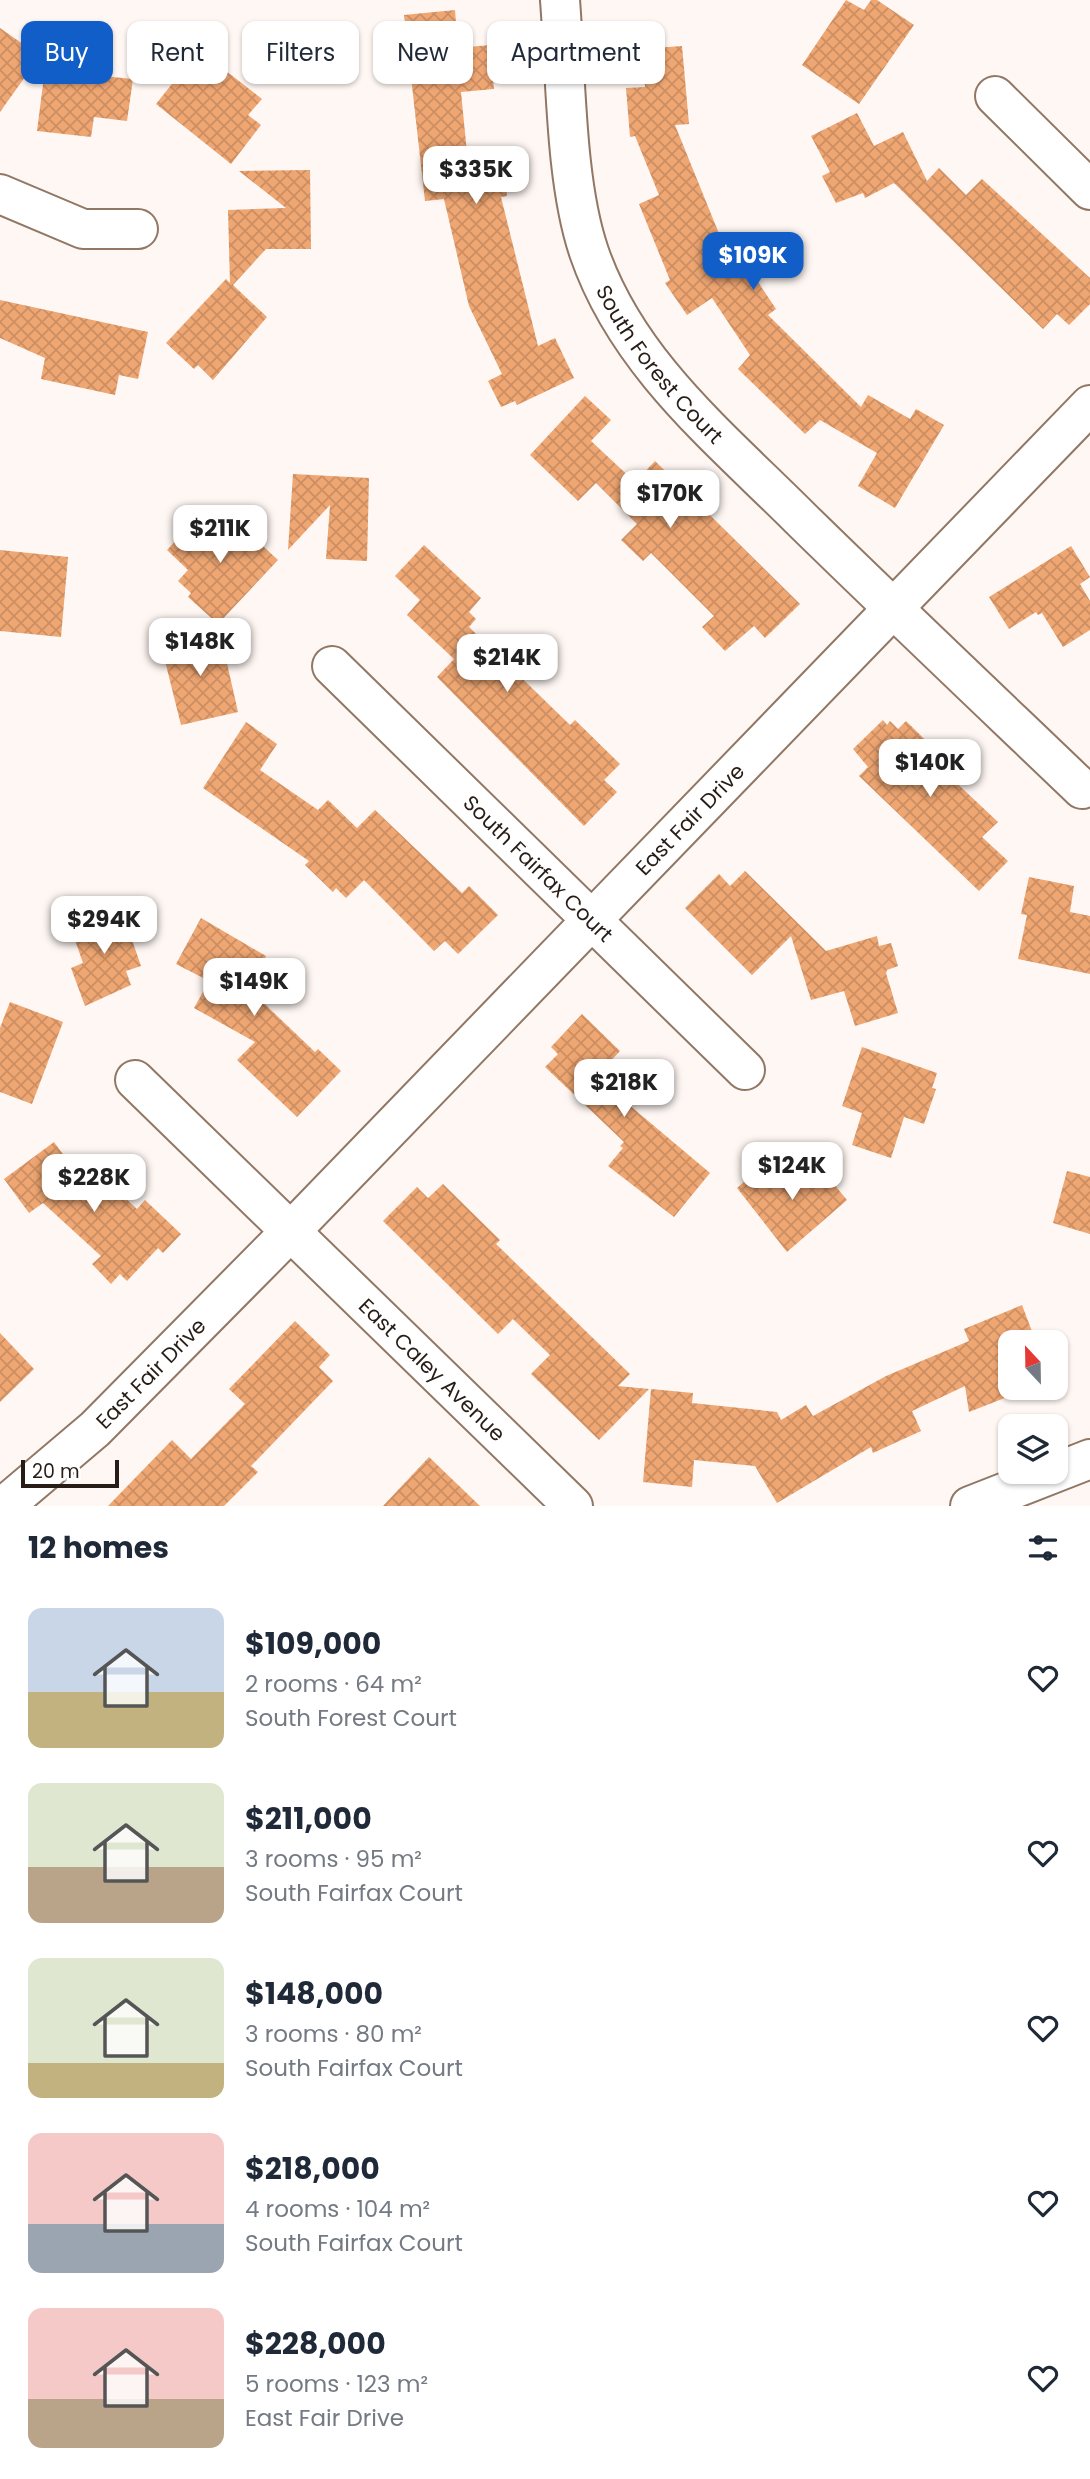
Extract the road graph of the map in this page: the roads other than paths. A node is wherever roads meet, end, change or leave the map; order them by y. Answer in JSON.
{"nodes":[{"id":1,"x":561,"y":0,"type":"edge"},
{"id":2,"x":995,"y":96,"type":"dead end"},
{"id":3,"x":1090,"y":190,"type":"edge"},
{"id":4,"x":0,"y":194,"type":"edge"},
{"id":5,"x":138,"y":229,"type":"dead end"},
{"id":6,"x":1090,"y":405,"type":"edge"},
{"id":7,"x":892,"y":609,"type":"junction"},
{"id":8,"x":332,"y":666,"type":"dead end"},
{"id":9,"x":1082,"y":789,"type":"dead end"},
{"id":10,"x":593,"y":919,"type":"junction"},
{"id":11,"x":745,"y":1070,"type":"dead end"},
{"id":12,"x":135,"y":1080,"type":"dead end"},
{"id":13,"x":289,"y":1233,"type":"junction"},
{"id":14,"x":1090,"y":1459,"type":"edge"},
{"id":15,"x":4,"y":1506,"type":"edge"},
{"id":16,"x":573,"y":1506,"type":"edge"},
{"id":17,"x":970,"y":1506,"type":"edge"}],
"edges":[{"from":1,"to":7,"type":"street","name":"South Forest Court"},
{"from":2,"to":3,"type":"street"},
{"from":4,"to":5,"type":"street"},
{"from":6,"to":7,"type":"street","name":"East Fair Drive"},
{"from":7,"to":9,"type":"street","name":"South Forest Court"},
{"from":7,"to":10,"type":"street","name":"East Fair Drive"},
{"from":8,"to":10,"type":"street","name":"South Fairfax Court"},
{"from":10,"to":11,"type":"street","name":"South Fairfax Court"},
{"from":10,"to":13,"type":"street","name":"East Fair Drive"},
{"from":12,"to":13,"type":"street"},
{"from":13,"to":15,"type":"street","name":"East Fair Drive"},
{"from":13,"to":16,"type":"street","name":"East Caley Avenue"},
{"from":14,"to":17,"type":"street"}]}
